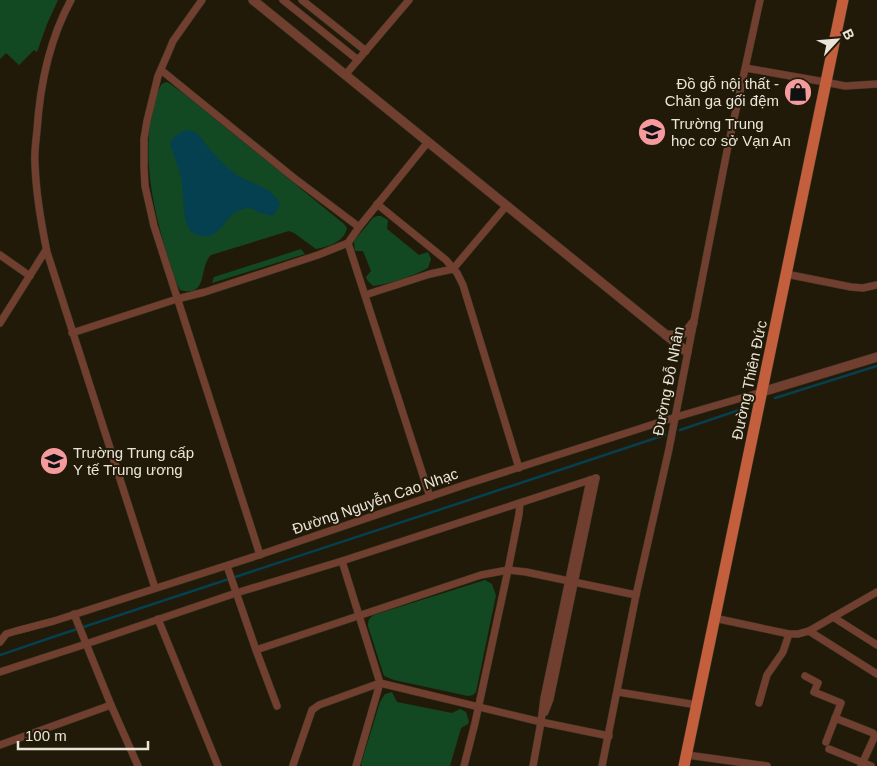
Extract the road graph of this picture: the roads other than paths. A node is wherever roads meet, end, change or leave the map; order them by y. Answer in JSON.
{"nodes":[{"id":1,"x":71,"y":0,"type":"edge"},
{"id":2,"x":202,"y":0,"type":"edge"},
{"id":3,"x":253,"y":0,"type":"edge"},
{"id":4,"x":283,"y":0,"type":"edge"},
{"id":5,"x":302,"y":0,"type":"edge"},
{"id":6,"x":409,"y":0,"type":"edge"},
{"id":7,"x":760,"y":0,"type":"edge"},
{"id":8,"x":843,"y":0,"type":"edge"},
{"id":9,"x":366,"y":51,"type":"junction"},
{"id":10,"x":358,"y":60,"type":"junction"},
{"id":11,"x":746,"y":68,"type":"junction"},
{"id":12,"x":161,"y":70,"type":"junction"},
{"id":13,"x":346,"y":74,"type":"junction"},
{"id":14,"x":825,"y":82,"type":"junction"},
{"id":15,"x":877,"y":84,"type":"edge"},
{"id":16,"x":428,"y":142,"type":"junction"},
{"id":17,"x":377,"y":204,"type":"junction"},
{"id":18,"x":507,"y":205,"type":"junction"},
{"id":19,"x":359,"y":227,"type":"junction"},
{"id":20,"x":348,"y":243,"type":"junction"},
{"id":21,"x":46,"y":250,"type":"junction"},
{"id":22,"x":0,"y":255,"type":"edge"},
{"id":23,"x":453,"y":269,"type":"junction"},
{"id":24,"x":786,"y":274,"type":"junction"},
{"id":25,"x":30,"y":276,"type":"junction"},
{"id":26,"x":877,"y":285,"type":"edge"},
{"id":27,"x":365,"y":295,"type":"junction"},
{"id":28,"x":177,"y":299,"type":"junction"},
{"id":29,"x":0,"y":323,"type":"edge"},
{"id":30,"x":693,"y":323,"type":"junction"},
{"id":31,"x":72,"y":334,"type":"junction"},
{"id":32,"x":666,"y":335,"type":"junction"},
{"id":33,"x":687,"y":352,"type":"junction"},
{"id":34,"x":877,"y":357,"type":"edge"},
{"id":35,"x":762,"y":392,"type":"junction"},
{"id":36,"x":676,"y":417,"type":"junction"},
{"id":37,"x":519,"y":468,"type":"junction"},
{"id":38,"x":430,"y":497,"type":"junction"},
{"id":39,"x":520,"y":503,"type":"junction"},
{"id":40,"x":260,"y":555,"type":"junction"},
{"id":41,"x":342,"y":561,"type":"junction"},
{"id":42,"x":228,"y":569,"type":"junction"},
{"id":43,"x":508,"y":570,"type":"junction"},
{"id":44,"x":572,"y":581,"type":"junction"},
{"id":45,"x":155,"y":588,"type":"junction"},
{"id":46,"x":236,"y":591,"type":"junction"},
{"id":47,"x":877,"y":592,"type":"edge"},
{"id":48,"x":636,"y":595,"type":"junction"},
{"id":49,"x":359,"y":615,"type":"junction"},
{"id":50,"x":76,"y":617,"type":"junction"},
{"id":51,"x":833,"y":617,"type":"junction"},
{"id":52,"x":714,"y":618,"type":"junction"},
{"id":53,"x":158,"y":619,"type":"junction"},
{"id":54,"x":808,"y":631,"type":"junction"},
{"id":55,"x":3,"y":632,"type":"edge"},
{"id":56,"x":789,"y":634,"type":"junction"},
{"id":57,"x":85,"y":641,"type":"junction"},
{"id":58,"x":0,"y":642,"type":"edge"},
{"id":59,"x":877,"y":645,"type":"edge"},
{"id":60,"x":256,"y":650,"type":"junction"},
{"id":61,"x":0,"y":672,"type":"edge"},
{"id":62,"x":877,"y":674,"type":"edge"},
{"id":63,"x":805,"y":676,"type":"dead end"},
{"id":64,"x":380,"y":684,"type":"junction"},
{"id":65,"x":618,"y":692,"type":"junction"},
{"id":66,"x":759,"y":703,"type":"dead end"},
{"id":67,"x":112,"y":704,"type":"junction"},
{"id":68,"x":697,"y":705,"type":"junction"},
{"id":69,"x":277,"y":706,"type":"dead end"},
{"id":70,"x":478,"y":707,"type":"junction"},
{"id":71,"x":835,"y":718,"type":"junction"},
{"id":72,"x":542,"y":722,"type":"junction"},
{"id":73,"x":609,"y":736,"type":"junction"},
{"id":74,"x":0,"y":746,"type":"edge"},
{"id":75,"x":685,"y":760,"type":"edge"},
{"id":76,"x":862,"y":764,"type":"edge"},
{"id":77,"x":293,"y":765,"type":"edge"},
{"id":78,"x":138,"y":766,"type":"edge"},
{"id":79,"x":218,"y":766,"type":"edge"},
{"id":80,"x":356,"y":766,"type":"edge"},
{"id":81,"x":464,"y":766,"type":"edge"},
{"id":82,"x":533,"y":766,"type":"edge"},
{"id":83,"x":602,"y":766,"type":"edge"},
{"id":84,"x":767,"y":766,"type":"edge"},
{"id":85,"x":871,"y":766,"type":"edge"}],
"edges":[{"from":1,"to":21,"type":"street"},
{"from":2,"to":12,"type":"street"},
{"from":3,"to":13,"type":"street"},
{"from":4,"to":10,"type":"street"},
{"from":5,"to":9,"type":"street"},
{"from":6,"to":9,"type":"street"},
{"from":7,"to":11,"type":"street","name":"Đường Đỗ Nhân"},
{"from":8,"to":14,"type":"main road","name":"Đường Thiên Đức"},
{"from":9,"to":10,"type":"street"},
{"from":10,"to":13,"type":"street"},
{"from":11,"to":14,"type":"street"},
{"from":11,"to":30,"type":"street","name":"Đường Đỗ Nhân"},
{"from":12,"to":19,"type":"street"},
{"from":12,"to":28,"type":"street"},
{"from":13,"to":16,"type":"street"},
{"from":14,"to":15,"type":"street"},
{"from":14,"to":24,"type":"main road","name":"Đường Thiên Đức"},
{"from":16,"to":17,"type":"street"},
{"from":16,"to":18,"type":"street"},
{"from":17,"to":19,"type":"street"},
{"from":17,"to":23,"type":"street"},
{"from":18,"to":23,"type":"street"},
{"from":18,"to":32,"type":"street"},
{"from":19,"to":20,"type":"street"},
{"from":20,"to":27,"type":"street"},
{"from":20,"to":28,"type":"street"},
{"from":21,"to":25,"type":"street"},
{"from":21,"to":31,"type":"street"},
{"from":22,"to":25,"type":"street"},
{"from":23,"to":27,"type":"street"},
{"from":23,"to":37,"type":"street"},
{"from":24,"to":26,"type":"street"},
{"from":24,"to":35,"type":"main road","name":"Đường Thiên Đức"},
{"from":25,"to":29,"type":"street"},
{"from":27,"to":38,"type":"street"},
{"from":28,"to":31,"type":"street"},
{"from":28,"to":40,"type":"street"},
{"from":30,"to":32,"type":"street"},
{"from":30,"to":33,"type":"street","name":"Đường Đỗ Nhân"},
{"from":31,"to":45,"type":"street"},
{"from":32,"to":33,"type":"street"},
{"from":33,"to":36,"type":"street","name":"Đường Đỗ Nhân"},
{"from":34,"to":35,"type":"street"},
{"from":35,"to":36,"type":"street","name":"Đường Nguyễn Cao Nhạc"},
{"from":35,"to":52,"type":"main road","name":"Đường Thiên Đức"},
{"from":36,"to":37,"type":"street","name":"Đường Nguyễn Cao Nhạc"},
{"from":36,"to":48,"type":"street","name":"Đường Đỗ Nhân"},
{"from":37,"to":38,"type":"street","name":"Đường Nguyễn Cao Nhạc"},
{"from":38,"to":40,"type":"street","name":"Đường Nguyễn Cao Nhạc"},
{"from":39,"to":41,"type":"street"},
{"from":39,"to":43,"type":"street"},
{"from":39,"to":44,"type":"street"},
{"from":40,"to":42,"type":"street","name":"Đường Nguyễn Cao Nhạc"},
{"from":41,"to":46,"type":"street"},
{"from":41,"to":49,"type":"street"},
{"from":42,"to":45,"type":"street","name":"Đường Nguyễn Cao Nhạc"},
{"from":42,"to":46,"type":"street"},
{"from":43,"to":44,"type":"street"},
{"from":43,"to":49,"type":"street"},
{"from":43,"to":70,"type":"street"},
{"from":44,"to":48,"type":"street"},
{"from":44,"to":72,"type":"street"},
{"from":45,"to":50,"type":"street","name":"Đường Nguyễn Cao Nhạc"},
{"from":46,"to":53,"type":"street"},
{"from":46,"to":60,"type":"street"},
{"from":47,"to":51,"type":"street"},
{"from":48,"to":65,"type":"street","name":"Đường Đỗ Nhân"},
{"from":49,"to":60,"type":"street"},
{"from":49,"to":64,"type":"street"},
{"from":50,"to":55,"type":"street","name":"Đường Nguyễn Cao Nhạc"},
{"from":50,"to":57,"type":"street"},
{"from":51,"to":54,"type":"street"},
{"from":51,"to":59,"type":"street"},
{"from":52,"to":56,"type":"street"},
{"from":52,"to":68,"type":"main road","name":"Đường Thiên Đức"},
{"from":53,"to":57,"type":"street"},
{"from":53,"to":79,"type":"street"},
{"from":54,"to":56,"type":"street"},
{"from":54,"to":62,"type":"street"},
{"from":55,"to":58,"type":"street","name":"Đường Nguyễn Cao Nhạc"},
{"from":56,"to":66,"type":"street"},
{"from":57,"to":61,"type":"street"},
{"from":57,"to":67,"type":"street"},
{"from":60,"to":69,"type":"street"},
{"from":63,"to":71,"type":"street"},
{"from":64,"to":70,"type":"street"},
{"from":64,"to":77,"type":"street"},
{"from":64,"to":80,"type":"street"},
{"from":65,"to":68,"type":"street"},
{"from":65,"to":73,"type":"street","name":"Đường Đỗ Nhân"},
{"from":67,"to":74,"type":"street"},
{"from":67,"to":78,"type":"street"},
{"from":68,"to":75,"type":"main road","name":"Đường Thiên Đức"},
{"from":70,"to":72,"type":"street"},
{"from":70,"to":81,"type":"street"},
{"from":71,"to":76,"type":"street"},
{"from":71,"to":76,"type":"street"},
{"from":72,"to":73,"type":"street"},
{"from":72,"to":82,"type":"street"},
{"from":73,"to":83,"type":"street","name":"Đường Đỗ Nhân"},
{"from":75,"to":84,"type":"street"},
{"from":76,"to":85,"type":"street"}]}
